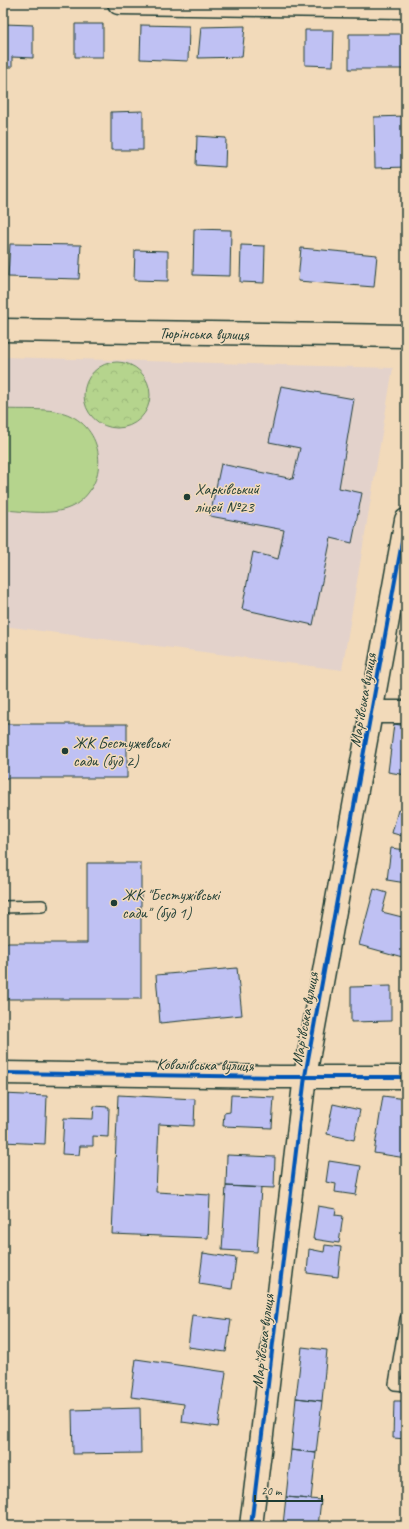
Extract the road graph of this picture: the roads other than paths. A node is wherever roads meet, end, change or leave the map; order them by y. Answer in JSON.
{"nodes":[{"id":1,"x":119,"y":3,"type":"edge"},
{"id":2,"x":406,"y":7,"type":"edge"},
{"id":3,"x":3,"y":330,"type":"edge"},
{"id":4,"x":406,"y":336,"type":"edge"},
{"id":5,"x":406,"y":520,"type":"edge"},
{"id":6,"x":372,"y":712,"type":"junction"},
{"id":7,"x":406,"y":712,"type":"edge"},
{"id":8,"x":42,"y":906,"type":"dead end"},
{"id":9,"x":3,"y":907,"type":"edge"},
{"id":10,"x":3,"y":1073,"type":"edge"},
{"id":11,"x":306,"y":1076,"type":"junction"},
{"id":12,"x":406,"y":1077,"type":"edge"},
{"id":13,"x":406,"y":1319,"type":"edge"},
{"id":14,"x":406,"y":1385,"type":"edge"},
{"id":15,"x":251,"y":1526,"type":"edge"}],
"edges":[{"from":1,"to":2,"type":"street"},
{"from":3,"to":4,"type":"street","name":"Тюрінська вулиця"},
{"from":5,"to":6,"type":"street","name":"Мар'ївська вулиця"},
{"from":6,"to":7,"type":"street"},
{"from":6,"to":11,"type":"street","name":"Мар'ївська вулиця"},
{"from":8,"to":9,"type":"lane"},
{"from":10,"to":11,"type":"street","name":"Ковалівська вулиця"},
{"from":11,"to":12,"type":"street","name":"Ковалівська вулиця"},
{"from":11,"to":15,"type":"street","name":"Мар'ївська вулиця"},
{"from":13,"to":14,"type":"lane"}]}
